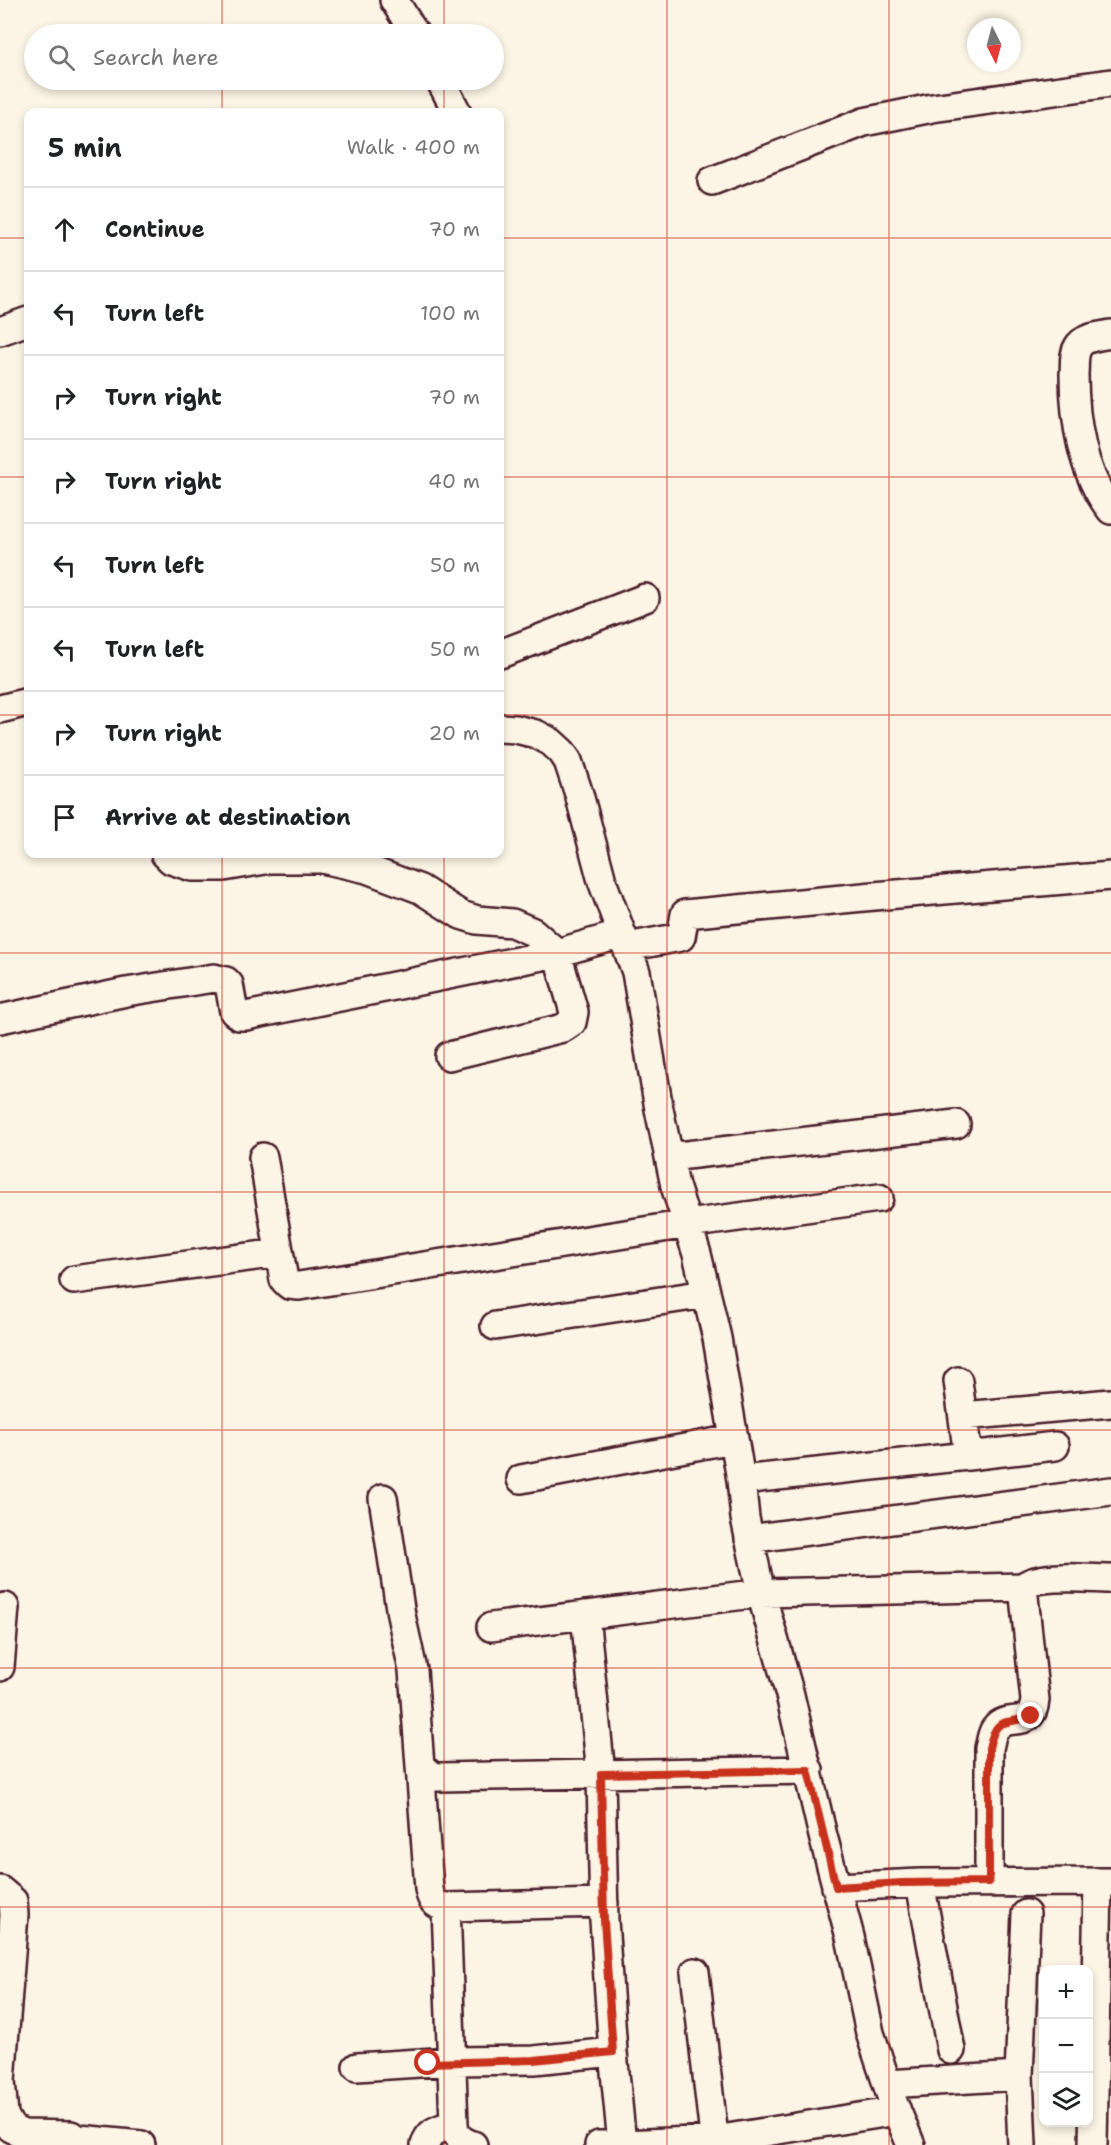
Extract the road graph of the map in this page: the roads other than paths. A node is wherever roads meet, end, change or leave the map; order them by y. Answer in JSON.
{"nodes":[{"id":1,"x":394,"y":0,"type":"edge"},
{"id":2,"x":409,"y":24,"type":"edge"},
{"id":3,"x":1111,"y":83,"type":"edge"},
{"id":4,"x":445,"y":90,"type":"edge"},
{"id":5,"x":455,"y":108,"type":"edge"},
{"id":6,"x":712,"y":181,"type":"dead end"},
{"id":7,"x":24,"y":322,"type":"edge"},
{"id":8,"x":0,"y":331,"type":"edge"},
{"id":9,"x":1111,"y":334,"type":"edge"},
{"id":10,"x":1111,"y":510,"type":"edge"},
{"id":11,"x":645,"y":598,"type":"dead end"},
{"id":12,"x":504,"y":652,"type":"edge"},
{"id":13,"x":24,"y":703,"type":"edge"},
{"id":14,"x":0,"y":709,"type":"edge"},
{"id":15,"x":504,"y":728,"type":"edge"},
{"id":16,"x":169,"y":858,"type":"edge"},
{"id":17,"x":1111,"y":876,"type":"edge"},
{"id":18,"x":625,"y":940,"type":"junction"},
{"id":19,"x":556,"y":952,"type":"junction"},
{"id":20,"x":0,"y":1019,"type":"edge"},
{"id":21,"x":449,"y":1056,"type":"dead end"},
{"id":22,"x":956,"y":1124,"type":"dead end"},
{"id":23,"x":263,"y":1157,"type":"dead end"},
{"id":24,"x":669,"y":1157,"type":"junction"},
{"id":25,"x":879,"y":1198,"type":"dead end"},
{"id":26,"x":688,"y":1224,"type":"junction"},
{"id":27,"x":279,"y":1253,"type":"junction"},
{"id":28,"x":74,"y":1280,"type":"dead end"},
{"id":29,"x":706,"y":1293,"type":"junction"},
{"id":30,"x":495,"y":1326,"type":"dead end"},
{"id":31,"x":958,"y":1381,"type":"dead end"},
{"id":32,"x":1111,"y":1403,"type":"edge"},
{"id":33,"x":963,"y":1416,"type":"junction"},
{"id":34,"x":733,"y":1439,"type":"junction"},
{"id":35,"x":1055,"y":1446,"type":"dead end"},
{"id":36,"x":968,"y":1456,"type":"junction"},
{"id":37,"x":521,"y":1479,"type":"dead end"},
{"id":38,"x":741,"y":1480,"type":"junction"},
{"id":39,"x":1111,"y":1491,"type":"edge"},
{"id":40,"x":383,"y":1498,"type":"dead end"},
{"id":41,"x":749,"y":1539,"type":"junction"},
{"id":42,"x":1111,"y":1579,"type":"edge"},
{"id":43,"x":1023,"y":1587,"type":"junction"},
{"id":44,"x":761,"y":1593,"type":"junction"},
{"id":45,"x":5,"y":1607,"type":"dead end"},
{"id":46,"x":585,"y":1615,"type":"junction"},
{"id":47,"x":490,"y":1627,"type":"dead end"},
{"id":48,"x":0,"y":1667,"type":"edge"},
{"id":49,"x":420,"y":1766,"type":"junction"},
{"id":50,"x":808,"y":1770,"type":"junction"},
{"id":51,"x":601,"y":1774,"type":"junction"},
{"id":52,"x":989,"y":1882,"type":"junction"},
{"id":53,"x":1104,"y":1882,"type":"edge"},
{"id":54,"x":920,"y":1883,"type":"junction"},
{"id":55,"x":836,"y":1887,"type":"junction"},
{"id":56,"x":0,"y":1890,"type":"edge"},
{"id":57,"x":604,"y":1903,"type":"junction"},
{"id":58,"x":446,"y":1907,"type":"junction"},
{"id":59,"x":1026,"y":1914,"type":"dead end"},
{"id":60,"x":695,"y":1972,"type":"dead end"},
{"id":61,"x":951,"y":2050,"type":"dead end"},
{"id":62,"x":613,"y":2052,"type":"junction"},
{"id":63,"x":451,"y":2061,"type":"junction"},
{"id":64,"x":357,"y":2067,"type":"dead end"},
{"id":65,"x":1019,"y":2076,"type":"junction"},
{"id":66,"x":887,"y":2084,"type":"junction"},
{"id":67,"x":897,"y":2111,"type":"junction"},
{"id":68,"x":453,"y":2124,"type":"junction"},
{"id":69,"x":80,"y":2142,"type":"edge"},
{"id":70,"x":715,"y":2142,"type":"edge"},
{"id":71,"x":610,"y":2144,"type":"edge"},
{"id":72,"x":141,"y":2145,"type":"edge"},
{"id":73,"x":425,"y":2145,"type":"edge"},
{"id":74,"x":473,"y":2145,"type":"edge"},
{"id":75,"x":911,"y":2145,"type":"edge"},
{"id":76,"x":1022,"y":2145,"type":"edge"},
{"id":77,"x":1094,"y":2145,"type":"edge"}],
"edges":[{"from":1,"to":2,"type":"street"},
{"from":3,"to":6,"type":"street"},
{"from":4,"to":5,"type":"street"},
{"from":7,"to":8,"type":"street"},
{"from":9,"to":10,"type":"street"},
{"from":11,"to":12,"type":"street"},
{"from":13,"to":14,"type":"street"},
{"from":15,"to":18,"type":"street"},
{"from":16,"to":19,"type":"street"},
{"from":17,"to":18,"type":"street"},
{"from":18,"to":19,"type":"street"},
{"from":18,"to":24,"type":"street"},
{"from":19,"to":20,"type":"street"},
{"from":19,"to":21,"type":"street"},
{"from":22,"to":24,"type":"street"},
{"from":23,"to":27,"type":"street"},
{"from":24,"to":26,"type":"street"},
{"from":25,"to":26,"type":"street"},
{"from":26,"to":27,"type":"street"},
{"from":26,"to":29,"type":"street"},
{"from":27,"to":28,"type":"street"},
{"from":29,"to":30,"type":"street"},
{"from":29,"to":34,"type":"street"},
{"from":31,"to":33,"type":"street"},
{"from":32,"to":33,"type":"street"},
{"from":33,"to":36,"type":"street"},
{"from":34,"to":37,"type":"street"},
{"from":34,"to":38,"type":"street"},
{"from":35,"to":36,"type":"street"},
{"from":36,"to":38,"type":"street"},
{"from":38,"to":41,"type":"street"},
{"from":39,"to":41,"type":"street"},
{"from":40,"to":49,"type":"street"},
{"from":41,"to":44,"type":"street"},
{"from":42,"to":43,"type":"street"},
{"from":43,"to":44,"type":"street"},
{"from":43,"to":52,"type":"street"},
{"from":44,"to":46,"type":"street"},
{"from":44,"to":50,"type":"street"},
{"from":45,"to":48,"type":"street"},
{"from":46,"to":47,"type":"street"},
{"from":46,"to":51,"type":"street"},
{"from":49,"to":51,"type":"street"},
{"from":49,"to":58,"type":"street"},
{"from":50,"to":51,"type":"street"},
{"from":50,"to":55,"type":"street"},
{"from":51,"to":57,"type":"street"},
{"from":52,"to":53,"type":"street"},
{"from":52,"to":54,"type":"street"},
{"from":53,"to":77,"type":"street"},
{"from":54,"to":55,"type":"street"},
{"from":54,"to":61,"type":"street"},
{"from":55,"to":66,"type":"street"},
{"from":56,"to":69,"type":"street"},
{"from":57,"to":58,"type":"street"},
{"from":57,"to":62,"type":"street"},
{"from":58,"to":63,"type":"street"},
{"from":59,"to":65,"type":"street"},
{"from":60,"to":70,"type":"street"},
{"from":62,"to":63,"type":"street"},
{"from":62,"to":71,"type":"street"},
{"from":63,"to":64,"type":"street"},
{"from":63,"to":68,"type":"street"},
{"from":65,"to":66,"type":"street"},
{"from":65,"to":76,"type":"street"},
{"from":66,"to":67,"type":"street"},
{"from":67,"to":70,"type":"street"},
{"from":67,"to":75,"type":"street"},
{"from":68,"to":73,"type":"street"},
{"from":68,"to":74,"type":"street"},
{"from":69,"to":72,"type":"street"},
{"from":70,"to":71,"type":"street"}]}
